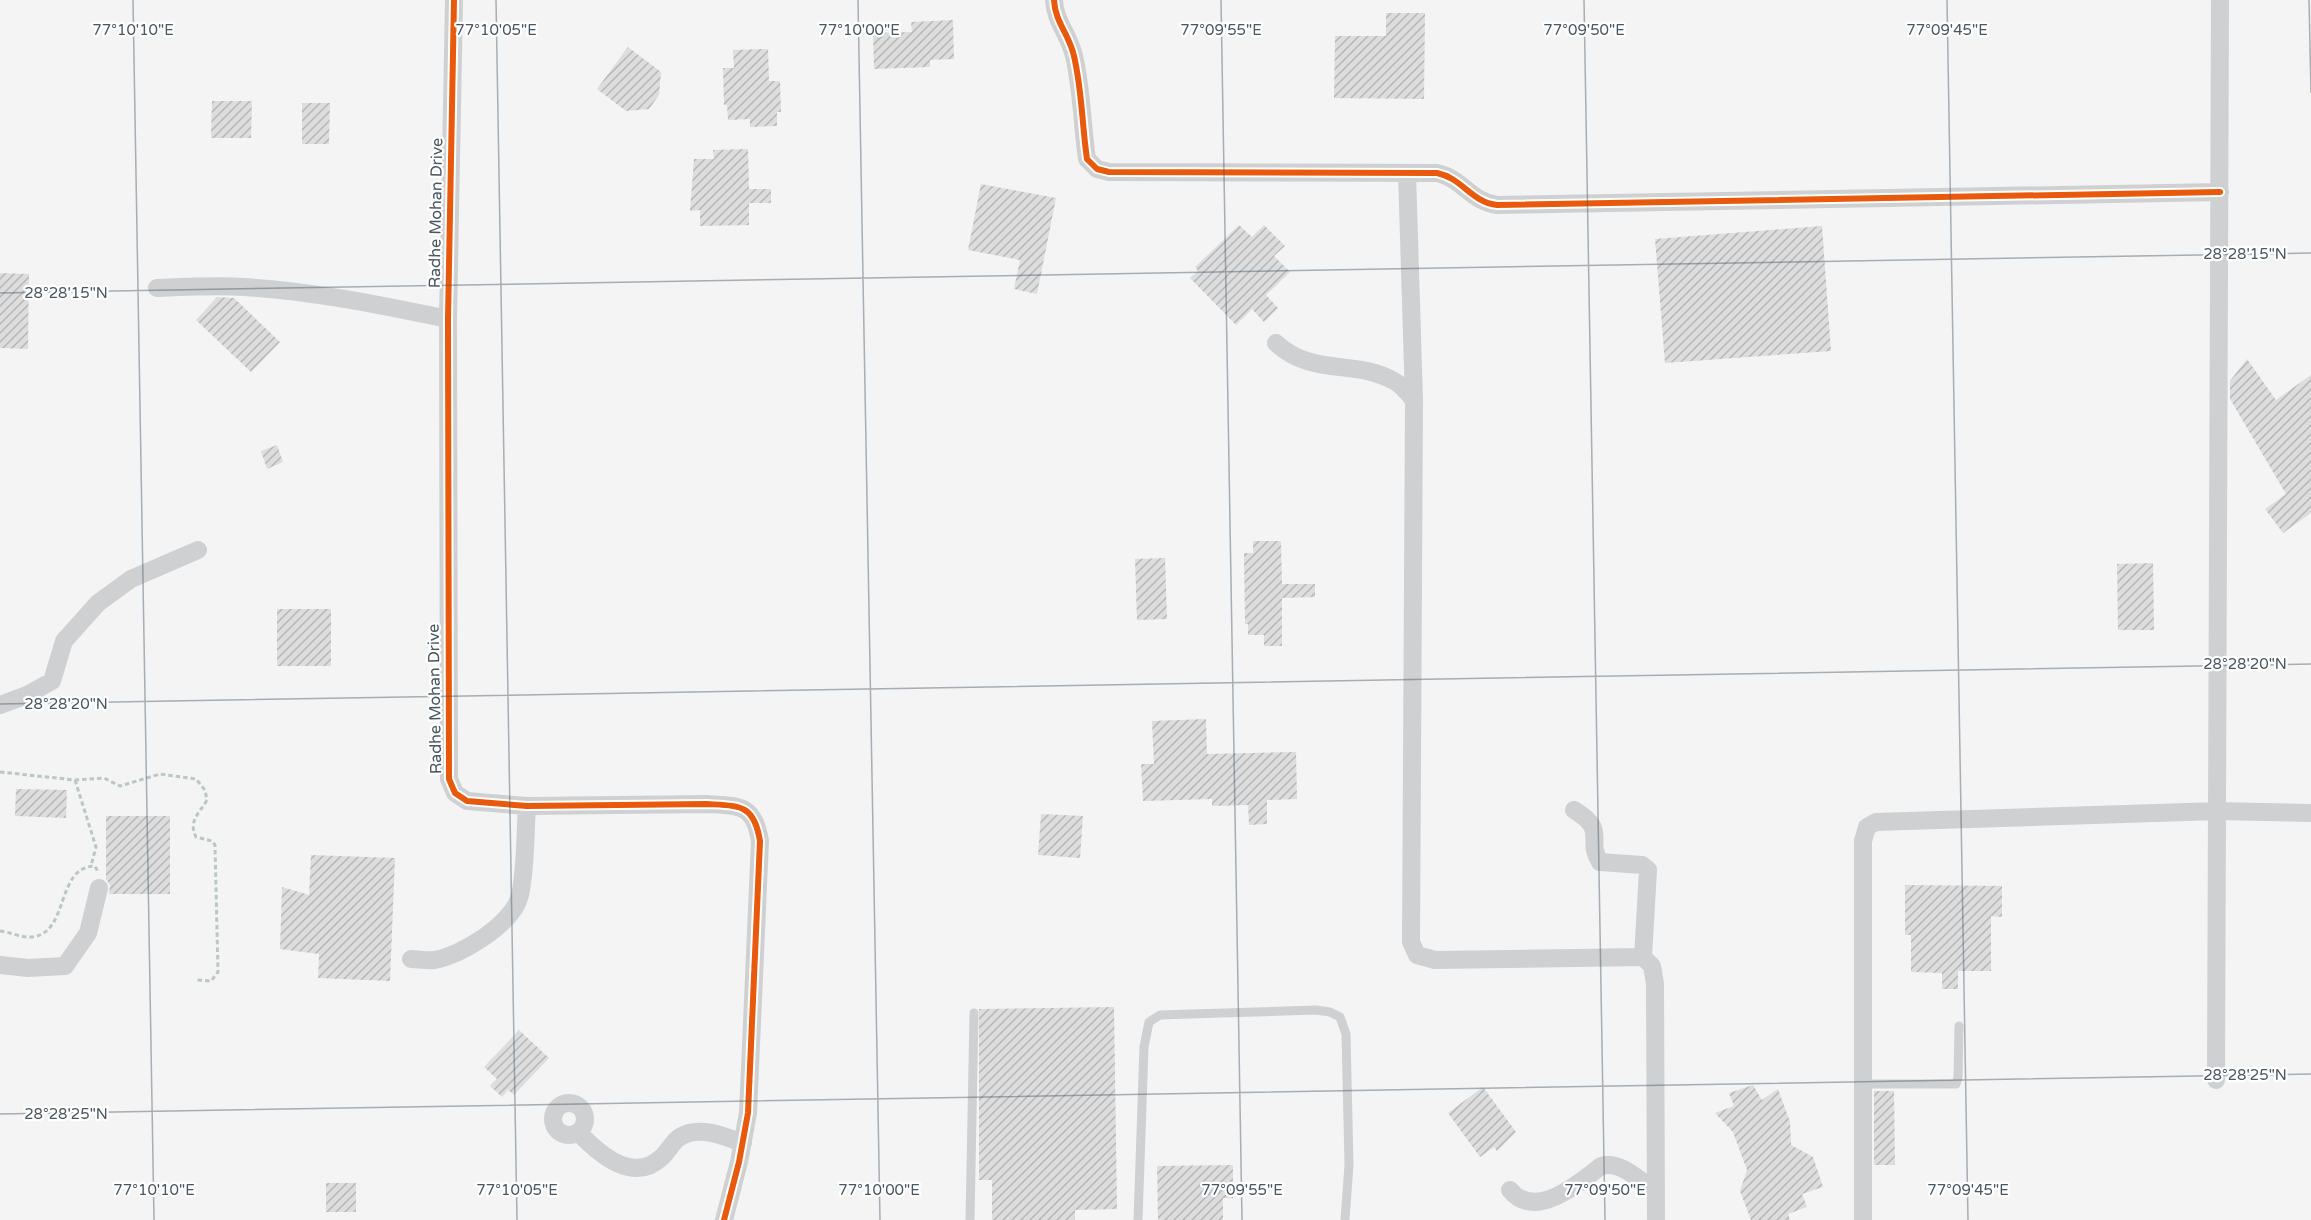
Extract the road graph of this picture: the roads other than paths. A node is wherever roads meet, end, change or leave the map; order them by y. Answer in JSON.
{"nodes":[{"id":1,"x":454,"y":0,"type":"edge"},
{"id":2,"x":1054,"y":0,"type":"edge"},
{"id":3,"x":2220,"y":0,"type":"edge"},
{"id":4,"x":1407,"y":173,"type":"junction"},
{"id":5,"x":2220,"y":192,"type":"junction"},
{"id":6,"x":157,"y":288,"type":"dead end"},
{"id":7,"x":448,"y":319,"type":"junction"},
{"id":8,"x":1276,"y":343,"type":"dead end"},
{"id":9,"x":1414,"y":400,"type":"junction"},
{"id":10,"x":198,"y":550,"type":"dead end"},
{"id":11,"x":0,"y":705,"type":"edge"},
{"id":12,"x":527,"y":806,"type":"junction"},
{"id":13,"x":1574,"y":810,"type":"dead end"},
{"id":14,"x":2218,"y":812,"type":"junction"},
{"id":15,"x":2311,"y":813,"type":"edge"},
{"id":16,"x":99,"y":888,"type":"road end"},
{"id":17,"x":1643,"y":957,"type":"junction"},
{"id":18,"x":411,"y":959,"type":"dead end"},
{"id":19,"x":0,"y":965,"type":"edge"},
{"id":20,"x":974,"y":1013,"type":"dead end"},
{"id":21,"x":1959,"y":1026,"type":"dead end"},
{"id":22,"x":2216,"y":1080,"type":"dead end"},
{"id":23,"x":1863,"y":1084,"type":"junction"},
{"id":24,"x":578,"y":1132,"type":"dead end"},
{"id":25,"x":744,"y":1143,"type":"junction"},
{"id":26,"x":1510,"y":1190,"type":"dead end"},
{"id":27,"x":1656,"y":1192,"type":"junction"},
{"id":28,"x":724,"y":1220,"type":"edge"},
{"id":29,"x":970,"y":1220,"type":"edge"},
{"id":30,"x":1138,"y":1220,"type":"edge"},
{"id":31,"x":1345,"y":1220,"type":"edge"},
{"id":32,"x":1656,"y":1220,"type":"edge"},
{"id":33,"x":1863,"y":1220,"type":"edge"}],
"edges":[{"from":1,"to":7,"type":"street","name":"Radhe Mohan Drive"},
{"from":2,"to":4,"type":"street"},
{"from":3,"to":5,"type":"street"},
{"from":4,"to":5,"type":"street"},
{"from":4,"to":9,"type":"street"},
{"from":5,"to":14,"type":"street"},
{"from":6,"to":7,"type":"street"},
{"from":7,"to":12,"type":"street","name":"Radhe Mohan Drive"},
{"from":8,"to":9,"type":"street"},
{"from":9,"to":17,"type":"street"},
{"from":10,"to":11,"type":"street"},
{"from":12,"to":18,"type":"street"},
{"from":12,"to":25,"type":"street","name":"Radhe Mohan Drive"},
{"from":13,"to":17,"type":"street"},
{"from":14,"to":15,"type":"street"},
{"from":14,"to":22,"type":"street"},
{"from":14,"to":23,"type":"street"},
{"from":16,"to":19,"type":"street"},
{"from":17,"to":27,"type":"street"},
{"from":20,"to":29,"type":"lane"},
{"from":21,"to":23,"type":"lane"},
{"from":23,"to":33,"type":"street"},
{"from":24,"to":25,"type":"street"},
{"from":25,"to":28,"type":"street","name":"Radhe Mohan Drive"},
{"from":26,"to":27,"type":"street"},
{"from":27,"to":32,"type":"street"},
{"from":30,"to":31,"type":"lane"}]}
